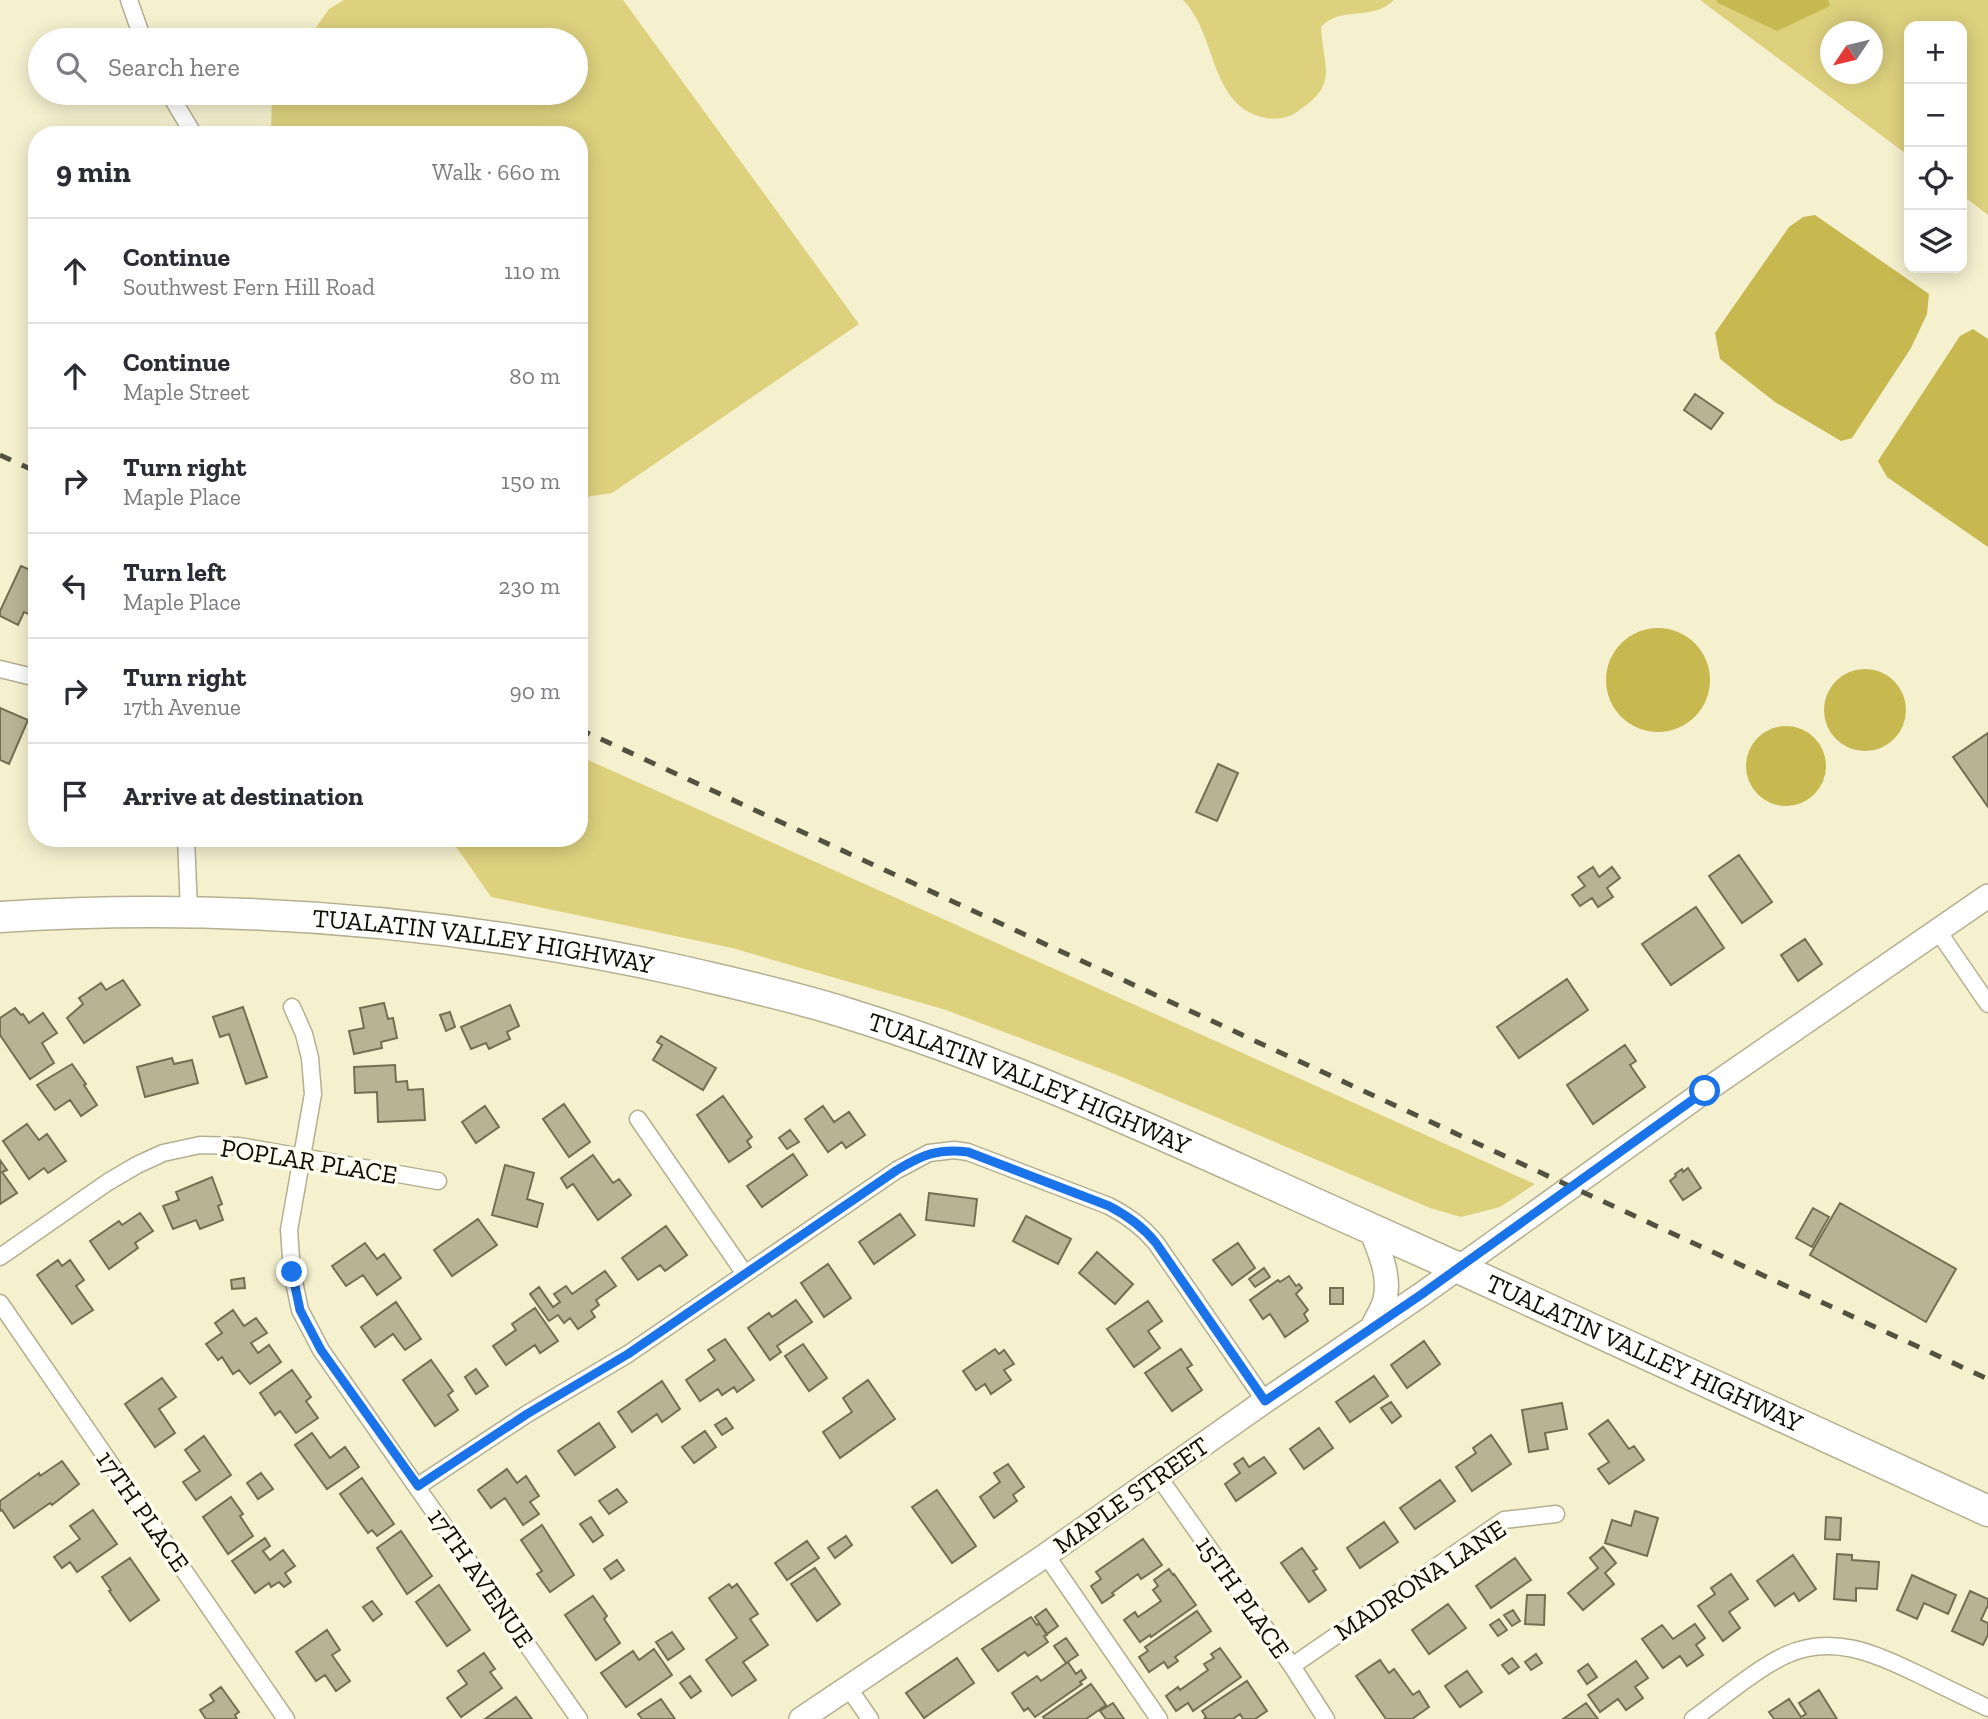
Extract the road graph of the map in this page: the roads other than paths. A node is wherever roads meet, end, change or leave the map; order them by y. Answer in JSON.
{"nodes":[{"id":1,"x":129,"y":0,"type":"edge"},
{"id":2,"x":139,"y":28,"type":"edge"},
{"id":3,"x":176,"y":105,"type":"edge"},
{"id":4,"x":189,"y":126,"type":"edge"},
{"id":5,"x":0,"y":669,"type":"edge"},
{"id":6,"x":28,"y":676,"type":"edge"},
{"id":7,"x":186,"y":847,"type":"edge"},
{"id":8,"x":1988,"y":897,"type":"edge"},
{"id":9,"x":189,"y":912,"type":"junction"},
{"id":10,"x":0,"y":917,"type":"edge"},
{"id":11,"x":1938,"y":931,"type":"junction"},
{"id":12,"x":1988,"y":1004,"type":"edge"},
{"id":13,"x":292,"y":1007,"type":"dead end"},
{"id":14,"x":638,"y":1119,"type":"dead end"},
{"id":15,"x":301,"y":1156,"type":"junction"},
{"id":16,"x":438,"y":1181,"type":"dead end"},
{"id":17,"x":1370,"y":1228,"type":"junction"},
{"id":18,"x":0,"y":1257,"type":"edge"},
{"id":19,"x":1458,"y":1267,"type":"junction"},
{"id":20,"x":745,"y":1274,"type":"junction"},
{"id":21,"x":0,"y":1303,"type":"edge"},
{"id":22,"x":1372,"y":1328,"type":"junction"},
{"id":23,"x":1265,"y":1401,"type":"junction"},
{"id":24,"x":1158,"y":1476,"type":"junction"},
{"id":25,"x":418,"y":1486,"type":"junction"},
{"id":26,"x":1988,"y":1511,"type":"edge"},
{"id":27,"x":1556,"y":1514,"type":"dead end"},
{"id":28,"x":1046,"y":1556,"type":"junction"},
{"id":29,"x":1292,"y":1665,"type":"junction"},
{"id":30,"x":848,"y":1688,"type":"junction"},
{"id":31,"x":1988,"y":1708,"type":"edge"},
{"id":32,"x":286,"y":1719,"type":"edge"},
{"id":33,"x":579,"y":1719,"type":"edge"},
{"id":34,"x":801,"y":1719,"type":"edge"},
{"id":35,"x":870,"y":1719,"type":"edge"},
{"id":36,"x":1159,"y":1719,"type":"edge"},
{"id":37,"x":1326,"y":1719,"type":"edge"},
{"id":38,"x":1693,"y":1719,"type":"edge"}],
"edges":[{"from":1,"to":2,"type":"street"},
{"from":3,"to":4,"type":"street"},
{"from":5,"to":6,"type":"street"},
{"from":7,"to":9,"type":"street"},
{"from":8,"to":11,"type":"street","name":"MAPLE STREET"},
{"from":9,"to":10,"type":"highway","name":"TUALATIN VALLEY HIGHWAY"},
{"from":9,"to":17,"type":"highway","name":"TUALATIN VALLEY HIGHWAY"},
{"from":11,"to":12,"type":"street"},
{"from":11,"to":19,"type":"street","name":"MAPLE STREET"},
{"from":13,"to":15,"type":"street","name":"17TH AVENUE"},
{"from":14,"to":20,"type":"street"},
{"from":15,"to":16,"type":"street","name":"POPLAR PLACE"},
{"from":15,"to":18,"type":"street","name":"POPLAR PLACE"},
{"from":15,"to":25,"type":"street","name":"17TH AVENUE"},
{"from":17,"to":19,"type":"highway","name":"TUALATIN VALLEY HIGHWAY"},
{"from":17,"to":22,"type":"street"},
{"from":19,"to":22,"type":"street","name":"MAPLE STREET"},
{"from":19,"to":26,"type":"highway","name":"TUALATIN VALLEY HIGHWAY"},
{"from":20,"to":23,"type":"street"},
{"from":20,"to":25,"type":"street"},
{"from":21,"to":32,"type":"street","name":"17TH PLACE"},
{"from":22,"to":23,"type":"street","name":"MAPLE STREET"},
{"from":23,"to":24,"type":"street","name":"MAPLE STREET"},
{"from":24,"to":28,"type":"street","name":"MAPLE STREET"},
{"from":24,"to":29,"type":"street","name":"15TH PLACE"},
{"from":25,"to":33,"type":"street","name":"17TH AVENUE"},
{"from":27,"to":29,"type":"street","name":"MADRONA LANE"},
{"from":28,"to":30,"type":"street","name":"MAPLE STREET"},
{"from":28,"to":36,"type":"street"},
{"from":29,"to":37,"type":"street","name":"15TH PLACE"},
{"from":30,"to":34,"type":"street","name":"MAPLE STREET"},
{"from":30,"to":35,"type":"street"},
{"from":31,"to":38,"type":"street"}]}
